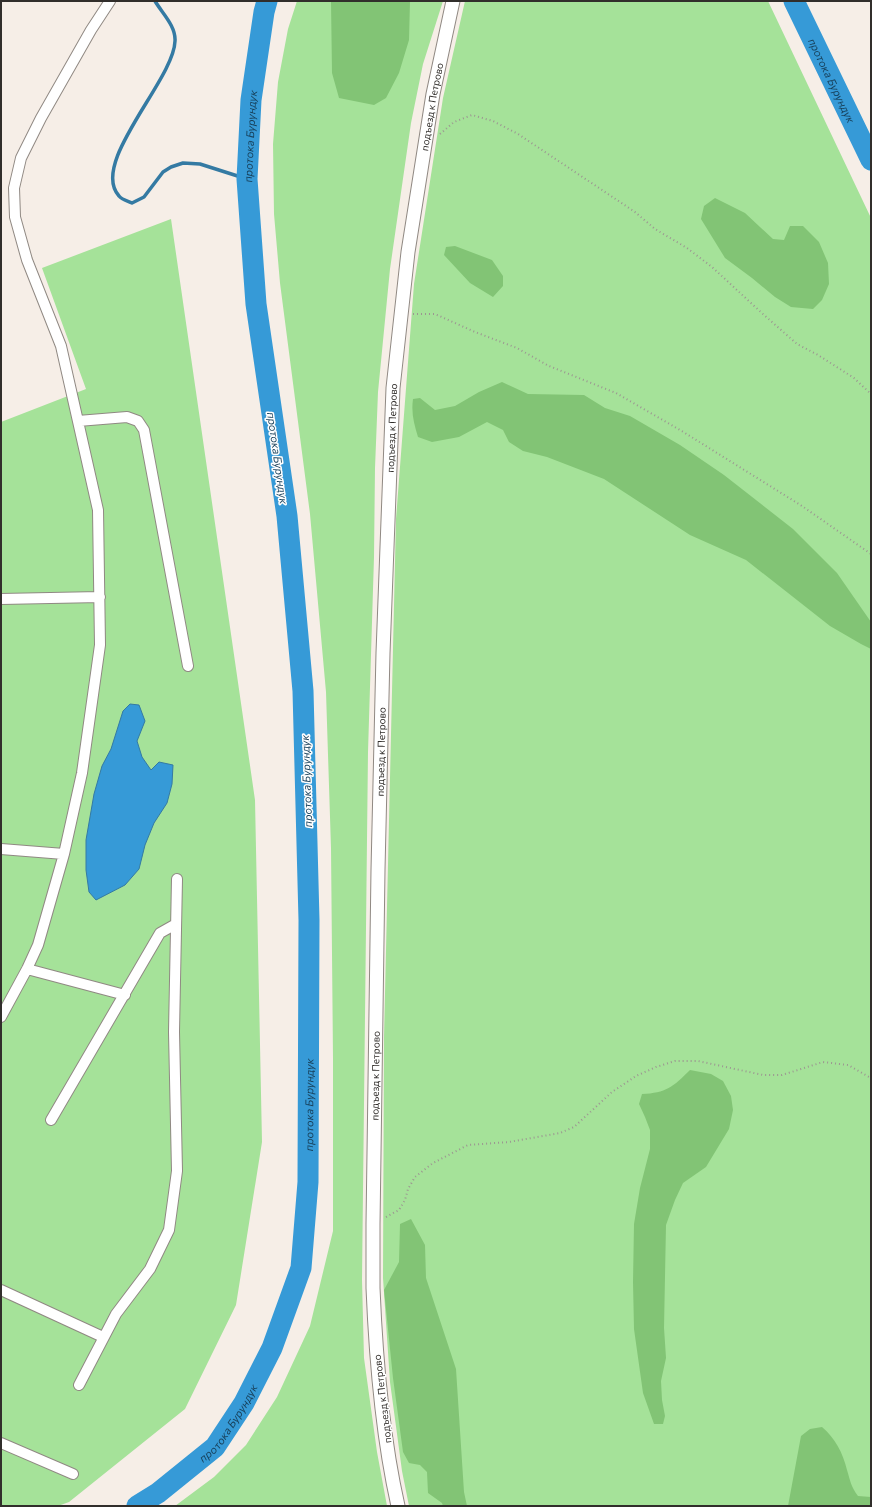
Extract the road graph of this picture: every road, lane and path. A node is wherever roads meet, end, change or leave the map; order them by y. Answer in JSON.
{"nodes":[{"id":1,"x":110,"y":1,"type":"edge"},
{"id":2,"x":453,"y":1,"type":"edge"},
{"id":3,"x":425,"y":146,"type":"junction"},
{"id":4,"x":400,"y":314,"type":"junction"},
{"id":5,"x":871,"y":394,"type":"edge"},
{"id":6,"x":78,"y":421,"type":"junction"},
{"id":7,"x":871,"y":554,"type":"edge"},
{"id":8,"x":100,"y":597,"type":"junction"},
{"id":9,"x":1,"y":599,"type":"edge"},
{"id":10,"x":188,"y":666,"type":"dead end"},
{"id":11,"x":1,"y":849,"type":"edge"},
{"id":12,"x":64,"y":854,"type":"junction"},
{"id":13,"x":177,"y":879,"type":"dead end"},
{"id":14,"x":176,"y":924,"type":"junction"},
{"id":15,"x":27,"y":969,"type":"junction"},
{"id":16,"x":125,"y":994,"type":"junction"},
{"id":17,"x":1,"y":1018,"type":"edge"},
{"id":18,"x":871,"y":1078,"type":"edge"},
{"id":19,"x":51,"y":1120,"type":"dead end"},
{"id":20,"x":372,"y":1224,"type":"junction"},
{"id":21,"x":1,"y":1290,"type":"edge"},
{"id":22,"x":103,"y":1337,"type":"junction"},
{"id":23,"x":79,"y":1385,"type":"dead end"},
{"id":24,"x":1,"y":1443,"type":"edge"},
{"id":25,"x":73,"y":1474,"type":"dead end"},
{"id":26,"x":398,"y":1506,"type":"edge"}],
"edges":[{"from":1,"to":6,"type":"street"},
{"from":2,"to":3,"type":"street","name":"подъезд к Петрово"},
{"from":3,"to":4,"type":"street","name":"подъезд к Петрово"},
{"from":3,"to":5,"type":"path"},
{"from":4,"to":7,"type":"path"},
{"from":4,"to":20,"type":"street","name":"подъезд к Петрово"},
{"from":6,"to":8,"type":"street"},
{"from":6,"to":10,"type":"street"},
{"from":8,"to":9,"type":"street"},
{"from":8,"to":12,"type":"street"},
{"from":11,"to":12,"type":"street"},
{"from":12,"to":15,"type":"street"},
{"from":13,"to":14,"type":"street"},
{"from":14,"to":16,"type":"street"},
{"from":14,"to":22,"type":"street"},
{"from":15,"to":16,"type":"street"},
{"from":15,"to":17,"type":"street"},
{"from":16,"to":19,"type":"street"},
{"from":18,"to":20,"type":"path"},
{"from":20,"to":26,"type":"street","name":"подъезд к Петрово"},
{"from":21,"to":22,"type":"street"},
{"from":22,"to":23,"type":"street"},
{"from":24,"to":25,"type":"street"}]}
